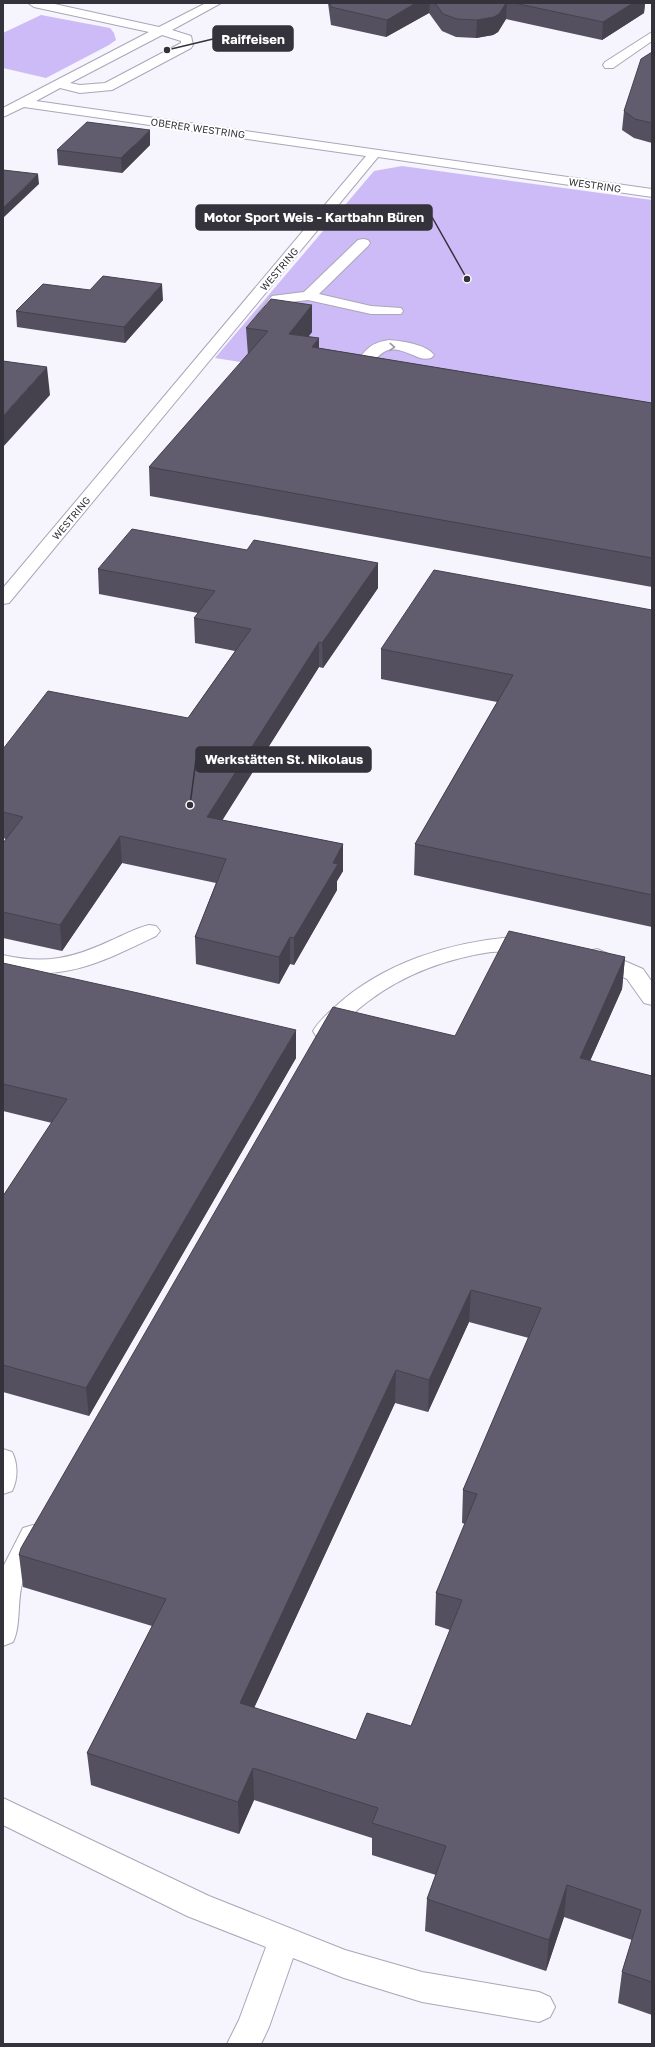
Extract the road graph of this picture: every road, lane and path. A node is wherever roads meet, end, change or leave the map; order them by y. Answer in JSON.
{"nodes":[{"id":1,"x":34,"y":3,"type":"edge"},
{"id":2,"x":215,"y":3,"type":"edge"},
{"id":3,"x":160,"y":31,"type":"junction"},
{"id":4,"x":652,"y":36,"type":"edge"},
{"id":5,"x":609,"y":65,"type":"dead end"},
{"id":6,"x":57,"y":84,"type":"junction"},
{"id":7,"x":22,"y":103,"type":"junction"},
{"id":8,"x":3,"y":113,"type":"edge"},
{"id":9,"x":375,"y":153,"type":"junction"},
{"id":10,"x":652,"y":193,"type":"edge"},
{"id":11,"x":363,"y":242,"type":"dead end"},
{"id":12,"x":308,"y":296,"type":"junction"},
{"id":13,"x":396,"y":311,"type":"dead end"},
{"id":14,"x":230,"y":328,"type":"junction"},
{"id":15,"x":426,"y":356,"type":"dead end"},
{"id":16,"x":389,"y":379,"type":"edge"},
{"id":17,"x":3,"y":599,"type":"edge"},
{"id":18,"x":149,"y":931,"type":"dead end"},
{"id":19,"x":555,"y":948,"type":"edge"},
{"id":20,"x":577,"y":951,"type":"edge"},
{"id":21,"x":3,"y":962,"type":"edge"},
{"id":22,"x":652,"y":998,"type":"edge"},
{"id":23,"x":315,"y":1047,"type":"edge"},
{"id":24,"x":3,"y":1459,"type":"edge"},
{"id":25,"x":3,"y":1484,"type":"edge"},
{"id":26,"x":45,"y":1516,"type":"edge"},
{"id":27,"x":3,"y":1634,"type":"edge"},
{"id":28,"x":3,"y":1811,"type":"edge"},
{"id":29,"x":284,"y":1940,"type":"junction"},
{"id":30,"x":539,"y":2007,"type":"dead end"},
{"id":31,"x":243,"y":2044,"type":"edge"}],
"edges":[{"from":1,"to":3,"type":"street"},
{"from":2,"to":3,"type":"street"},
{"from":3,"to":6,"type":"street"},
{"from":3,"to":6,"type":"street"},
{"from":4,"to":5,"type":"street"},
{"from":6,"to":7,"type":"street"},
{"from":7,"to":8,"type":"street"},
{"from":7,"to":9,"type":"street","name":"OBERER WESTRING"},
{"from":9,"to":10,"type":"street","name":"WESTRING"},
{"from":9,"to":14,"type":"street","name":"WESTRING"},
{"from":11,"to":12,"type":"street"},
{"from":12,"to":13,"type":"street"},
{"from":12,"to":14,"type":"street"},
{"from":14,"to":17,"type":"street","name":"WESTRING"},
{"from":16,"to":15,"type":"street","one_way":true},
{"from":18,"to":21,"type":"street"},
{"from":19,"to":23,"type":"street"},
{"from":20,"to":22,"type":"street"},
{"from":24,"to":25,"type":"street"},
{"from":26,"to":27,"type":"street"},
{"from":28,"to":29,"type":"street"},
{"from":29,"to":30,"type":"street"},
{"from":29,"to":31,"type":"street"}]}
